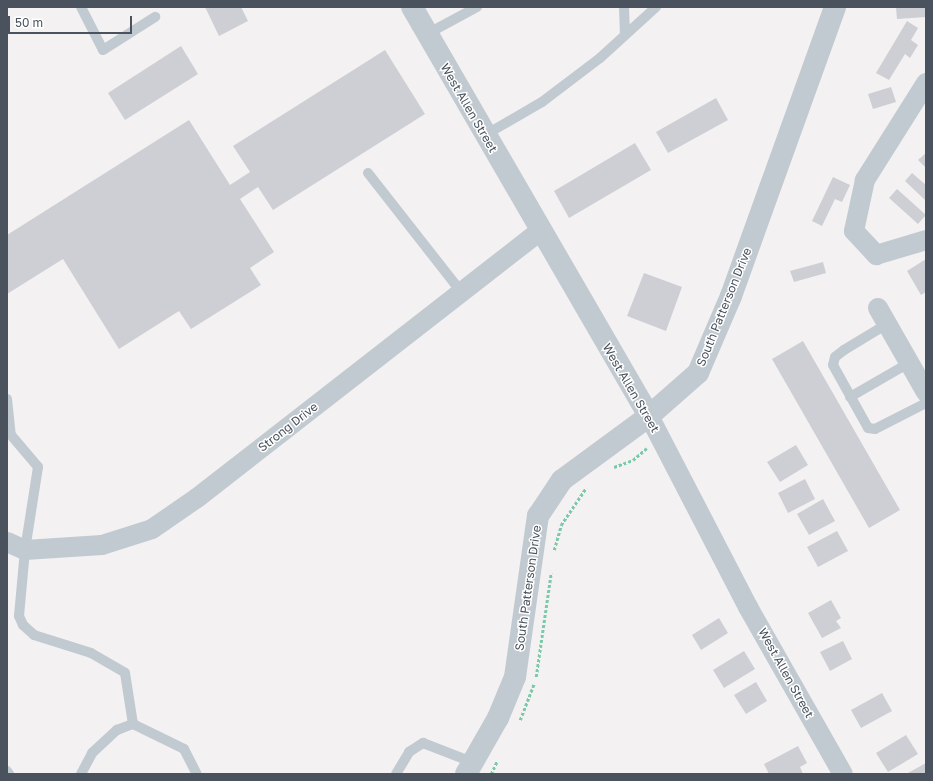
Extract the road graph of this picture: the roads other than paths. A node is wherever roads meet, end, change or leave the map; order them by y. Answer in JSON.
{"nodes":[{"id":1,"x":81,"y":7,"type":"edge"},
{"id":2,"x":412,"y":7,"type":"edge"},
{"id":3,"x":477,"y":7,"type":"edge"},
{"id":4,"x":624,"y":7,"type":"edge"},
{"id":5,"x":656,"y":7,"type":"edge"},
{"id":6,"x":835,"y":7,"type":"edge"},
{"id":7,"x":154,"y":17,"type":"dead end"},
{"id":8,"x":427,"y":34,"type":"junction"},
{"id":9,"x":625,"y":34,"type":"junction"},
{"id":10,"x":926,"y":83,"type":"edge"},
{"id":11,"x":485,"y":135,"type":"junction"},
{"id":12,"x":368,"y":173,"type":"dead end"},
{"id":13,"x":540,"y":232,"type":"junction"},
{"id":14,"x":926,"y":240,"type":"edge"},
{"id":15,"x":462,"y":293,"type":"junction"},
{"id":16,"x":882,"y":316,"type":"joint"},
{"id":17,"x":909,"y":363,"type":"junction"},
{"id":18,"x":926,"y":392,"type":"edge"},
{"id":19,"x":850,"y":397,"type":"junction"},
{"id":20,"x":7,"y":399,"type":"edge"},
{"id":21,"x":926,"y":403,"type":"edge"},
{"id":22,"x":648,"y":416,"type":"junction"},
{"id":23,"x":16,"y":546,"type":"edge"},
{"id":24,"x":133,"y":724,"type":"junction"},
{"id":25,"x":469,"y":768,"type":"edge"},
{"id":26,"x":7,"y":771,"type":"edge"},
{"id":27,"x":9,"y":774,"type":"edge"},
{"id":28,"x":81,"y":774,"type":"edge"},
{"id":29,"x":197,"y":774,"type":"edge"},
{"id":30,"x":396,"y":774,"type":"edge"},
{"id":31,"x":843,"y":774,"type":"edge"}],
"edges":[{"from":1,"to":7,"type":"lane"},
{"from":2,"to":8,"type":"street","name":"West Allen Street"},
{"from":3,"to":8,"type":"lane"},
{"from":4,"to":9,"type":"lane"},
{"from":5,"to":9,"type":"lane"},
{"from":6,"to":22,"type":"street","name":"South Patterson Drive"},
{"from":8,"to":11,"type":"street","name":"West Allen Street"},
{"from":9,"to":11,"type":"lane"},
{"from":10,"to":14,"type":"street"},
{"from":11,"to":13,"type":"street","name":"West Allen Street"},
{"from":12,"to":15,"type":"lane"},
{"from":13,"to":15,"type":"street","name":"Strong Drive"},
{"from":13,"to":22,"type":"street","name":"West Allen Street"},
{"from":15,"to":23,"type":"street","name":"Strong Drive"},
{"from":16,"to":17,"type":"street"},
{"from":16,"to":19,"type":"lane"},
{"from":17,"to":18,"type":"street"},
{"from":17,"to":19,"type":"lane"},
{"from":19,"to":21,"type":"lane"},
{"from":20,"to":23,"type":"lane"},
{"from":22,"to":25,"type":"street","name":"South Patterson Drive"},
{"from":22,"to":31,"type":"street","name":"West Allen Street"},
{"from":23,"to":24,"type":"lane"},
{"from":24,"to":28,"type":"lane"},
{"from":24,"to":29,"type":"lane"},
{"from":25,"to":30,"type":"lane"},
{"from":26,"to":27,"type":"lane"}]}
